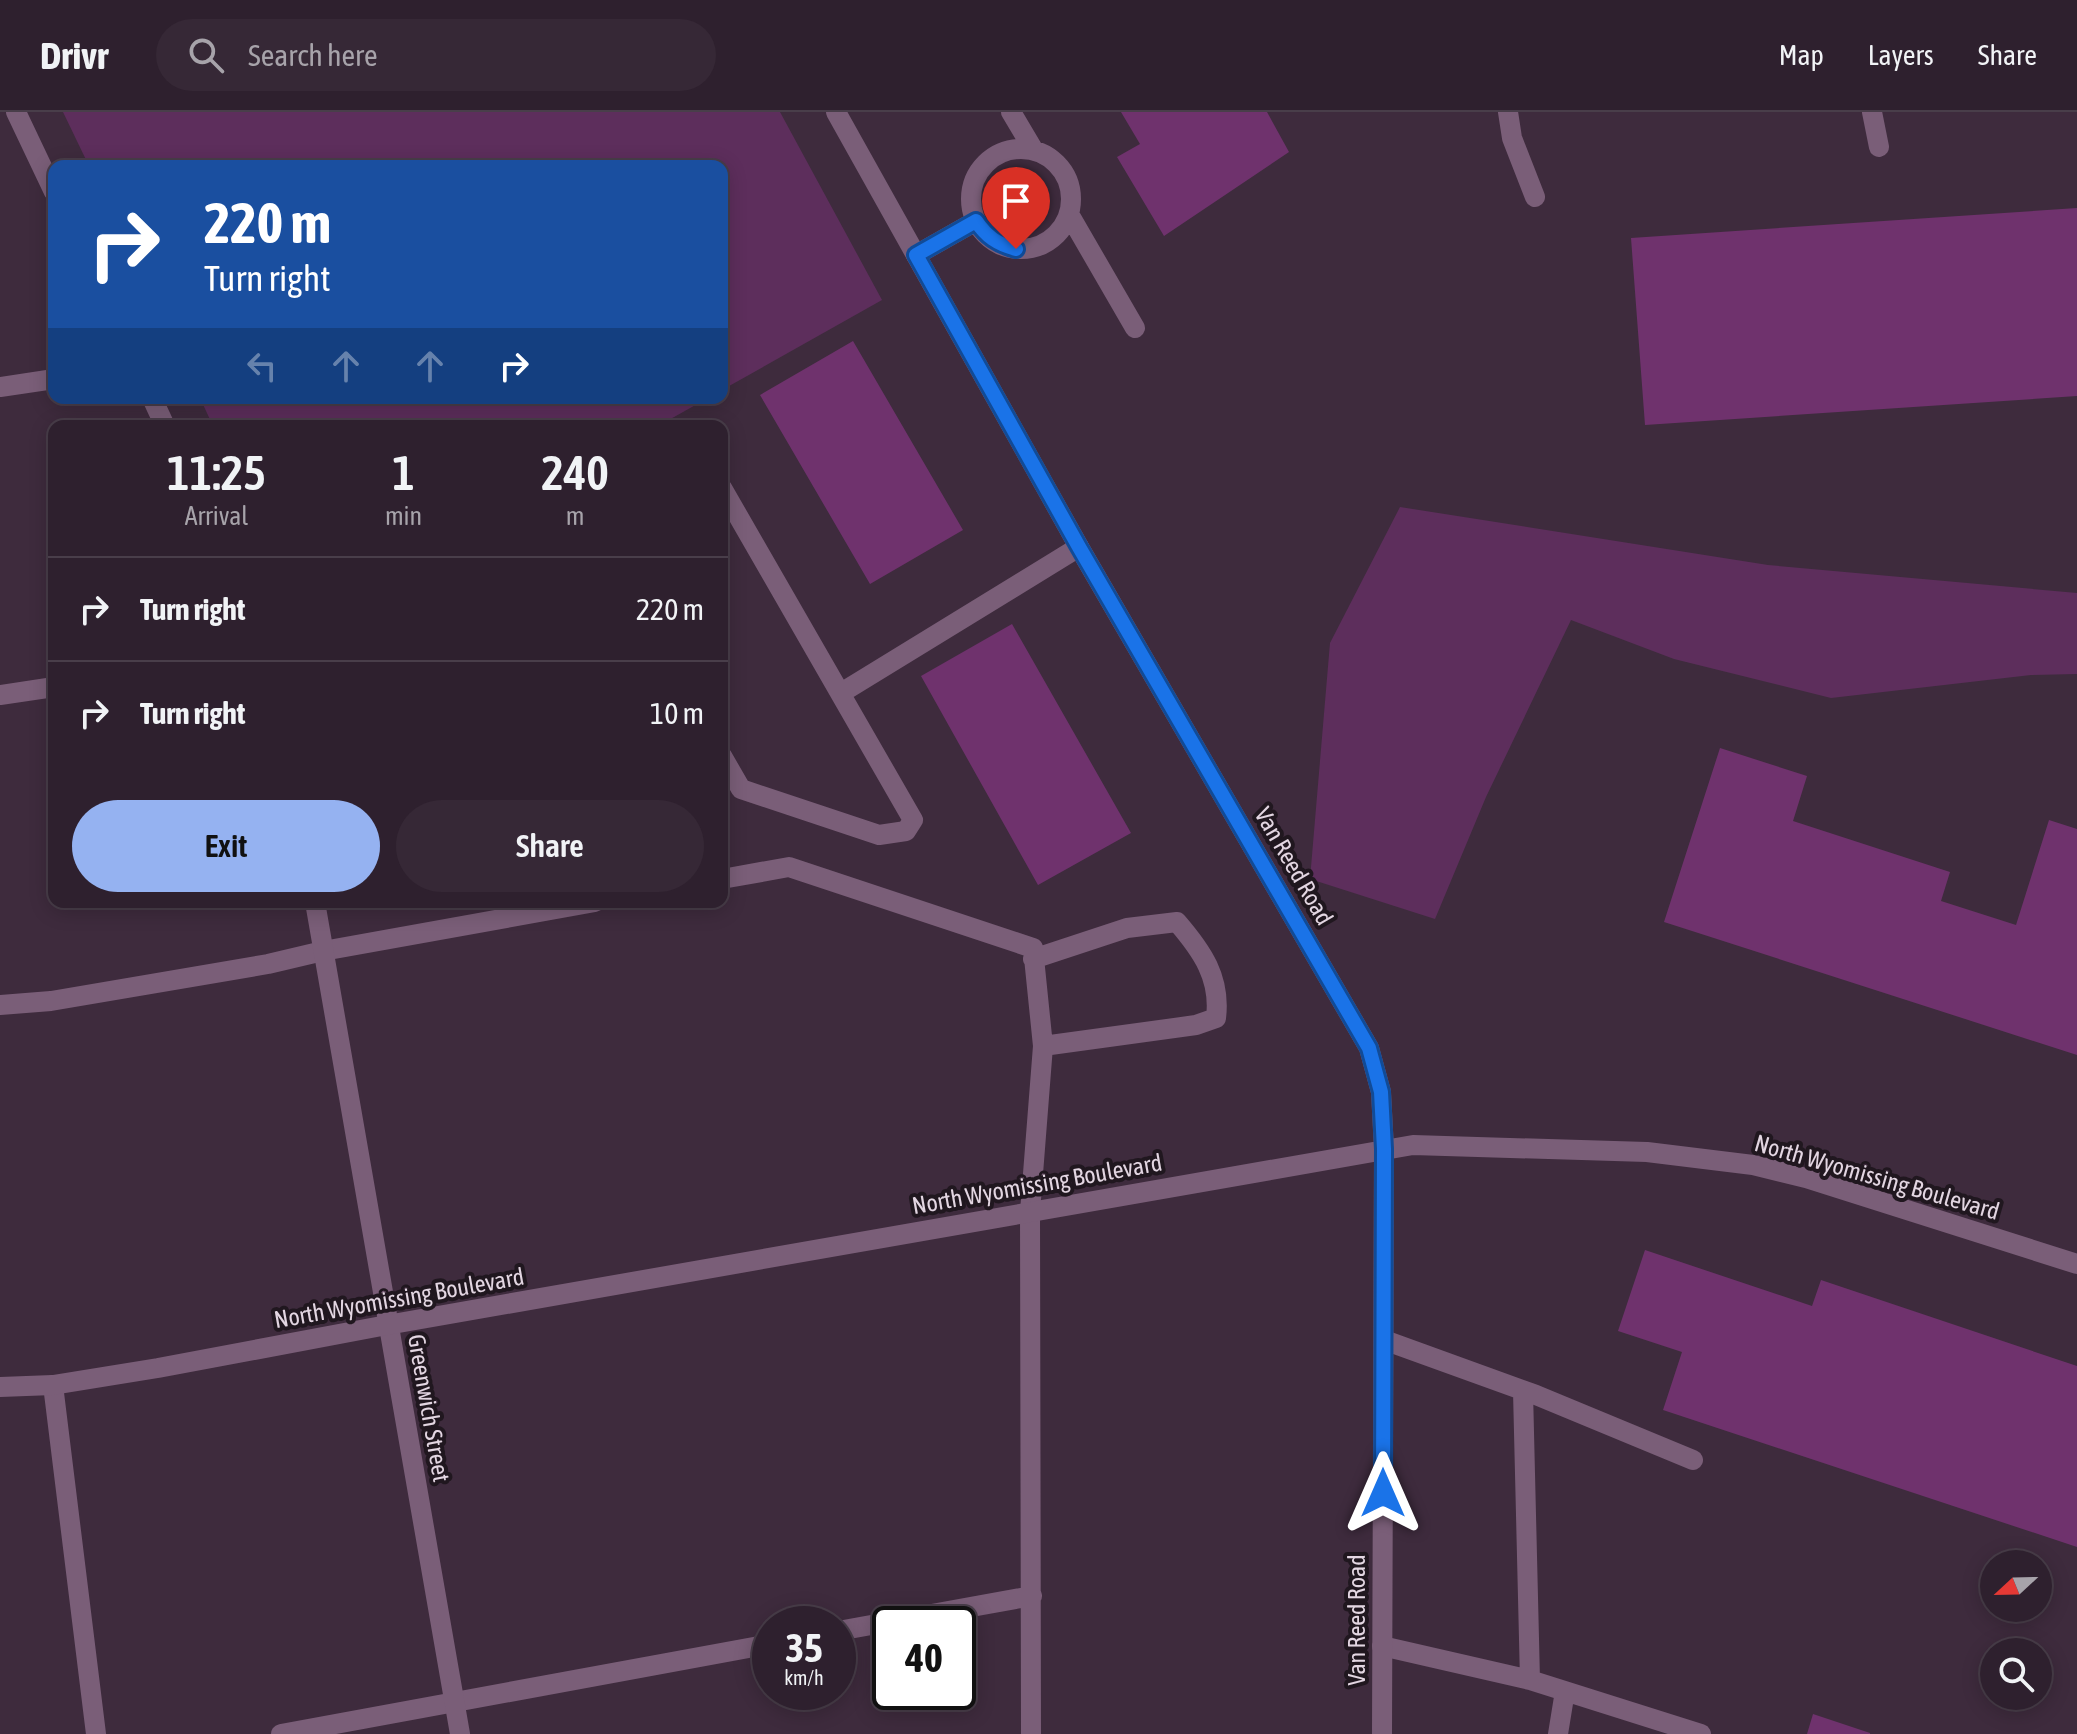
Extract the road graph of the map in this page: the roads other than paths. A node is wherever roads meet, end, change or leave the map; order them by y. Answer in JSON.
{"nodes":[{"id":1,"x":16,"y":112,"type":"edge"},
{"id":2,"x":836,"y":112,"type":"edge"},
{"id":3,"x":1011,"y":112,"type":"edge"},
{"id":4,"x":1508,"y":112,"type":"edge"},
{"id":5,"x":1872,"y":112,"type":"edge"},
{"id":6,"x":1879,"y":147,"type":"dead end"},
{"id":7,"x":1033,"y":149,"type":"junction"},
{"id":8,"x":48,"y":179,"type":"edge"},
{"id":9,"x":1535,"y":197,"type":"dead end"},
{"id":10,"x":1069,"y":214,"type":"junction"},
{"id":11,"x":976,"y":221,"type":"junction"},
{"id":12,"x":916,"y":255,"type":"junction"},
{"id":13,"x":1135,"y":328,"type":"dead end"},
{"id":14,"x":48,"y":380,"type":"edge"},
{"id":15,"x":0,"y":387,"type":"edge"},
{"id":16,"x":728,"y":498,"type":"edge"},
{"id":17,"x":1079,"y":547,"type":"junction"},
{"id":18,"x":48,"y":688,"type":"edge"},
{"id":19,"x":841,"y":693,"type":"junction"},
{"id":20,"x":0,"y":695,"type":"edge"},
{"id":21,"x":728,"y":766,"type":"edge"},
{"id":22,"x":728,"y":878,"type":"edge"},
{"id":23,"x":316,"y":908,"type":"edge"},
{"id":24,"x":562,"y":908,"type":"edge"},
{"id":25,"x":323,"y":951,"type":"junction"},
{"id":26,"x":1033,"y":959,"type":"junction"},
{"id":27,"x":0,"y":1005,"type":"edge"},
{"id":28,"x":1043,"y":1046,"type":"junction"},
{"id":29,"x":1384,"y":1149,"type":"junction"},
{"id":30,"x":1030,"y":1212,"type":"junction"},
{"id":31,"x":2077,"y":1264,"type":"edge"},
{"id":32,"x":387,"y":1325,"type":"junction"},
{"id":33,"x":1384,"y":1340,"type":"junction"},
{"id":34,"x":53,"y":1385,"type":"junction"},
{"id":35,"x":0,"y":1387,"type":"edge"},
{"id":36,"x":1523,"y":1391,"type":"junction"},
{"id":37,"x":1693,"y":1460,"type":"dead end"},
{"id":38,"x":1032,"y":1596,"type":"junction"},
{"id":39,"x":856,"y":1628,"type":"edge"},
{"id":40,"x":1382,"y":1646,"type":"junction"},
{"id":41,"x":752,"y":1647,"type":"edge"},
{"id":42,"x":1530,"y":1680,"type":"junction"},
{"id":43,"x":1565,"y":1691,"type":"junction"},
{"id":44,"x":454,"y":1701,"type":"junction"},
{"id":45,"x":96,"y":1734,"type":"edge"},
{"id":46,"x":281,"y":1734,"type":"edge"},
{"id":47,"x":460,"y":1734,"type":"edge"},
{"id":48,"x":1031,"y":1734,"type":"edge"},
{"id":49,"x":1382,"y":1734,"type":"edge"},
{"id":50,"x":1558,"y":1734,"type":"edge"},
{"id":51,"x":1701,"y":1734,"type":"edge"}],
"edges":[{"from":1,"to":8,"type":"street"},
{"from":2,"to":12,"type":"street","name":"Van Reed Road"},
{"from":3,"to":7,"type":"street"},
{"from":4,"to":9,"type":"street"},
{"from":5,"to":6,"type":"street"},
{"from":7,"to":10,"type":"street"},
{"from":7,"to":11,"type":"street"},
{"from":10,"to":11,"type":"street"},
{"from":10,"to":13,"type":"street"},
{"from":11,"to":12,"type":"street"},
{"from":12,"to":17,"type":"street","name":"Van Reed Road"},
{"from":14,"to":15,"type":"street"},
{"from":16,"to":19,"type":"street"},
{"from":17,"to":19,"type":"street"},
{"from":17,"to":29,"type":"street","name":"Van Reed Road"},
{"from":18,"to":20,"type":"street"},
{"from":19,"to":21,"type":"street"},
{"from":22,"to":26,"type":"street"},
{"from":23,"to":25,"type":"street","name":"Greenwich Street"},
{"from":24,"to":25,"type":"street"},
{"from":25,"to":27,"type":"street"},
{"from":25,"to":32,"type":"street","name":"Greenwich Street"},
{"from":26,"to":28,"type":"street"},
{"from":26,"to":28,"type":"street"},
{"from":28,"to":30,"type":"street"},
{"from":29,"to":30,"type":"street","name":"North Wyomissing Boulevard"},
{"from":29,"to":31,"type":"street","name":"North Wyomissing Boulevard"},
{"from":29,"to":33,"type":"street","name":"Van Reed Road"},
{"from":30,"to":32,"type":"street","name":"North Wyomissing Boulevard"},
{"from":30,"to":38,"type":"street"},
{"from":32,"to":34,"type":"street","name":"North Wyomissing Boulevard"},
{"from":32,"to":44,"type":"street","name":"Greenwich Street"},
{"from":33,"to":36,"type":"street"},
{"from":33,"to":40,"type":"street","name":"Van Reed Road"},
{"from":34,"to":35,"type":"street","name":"North Wyomissing Boulevard"},
{"from":34,"to":45,"type":"street"},
{"from":36,"to":37,"type":"street"},
{"from":36,"to":42,"type":"street"},
{"from":38,"to":39,"type":"street"},
{"from":38,"to":48,"type":"street"},
{"from":40,"to":42,"type":"street"},
{"from":40,"to":49,"type":"street","name":"Van Reed Road"},
{"from":41,"to":44,"type":"street"},
{"from":42,"to":43,"type":"street"},
{"from":43,"to":50,"type":"street"},
{"from":43,"to":51,"type":"street"},
{"from":44,"to":46,"type":"street"},
{"from":44,"to":47,"type":"street","name":"Greenwich Street"}]}
